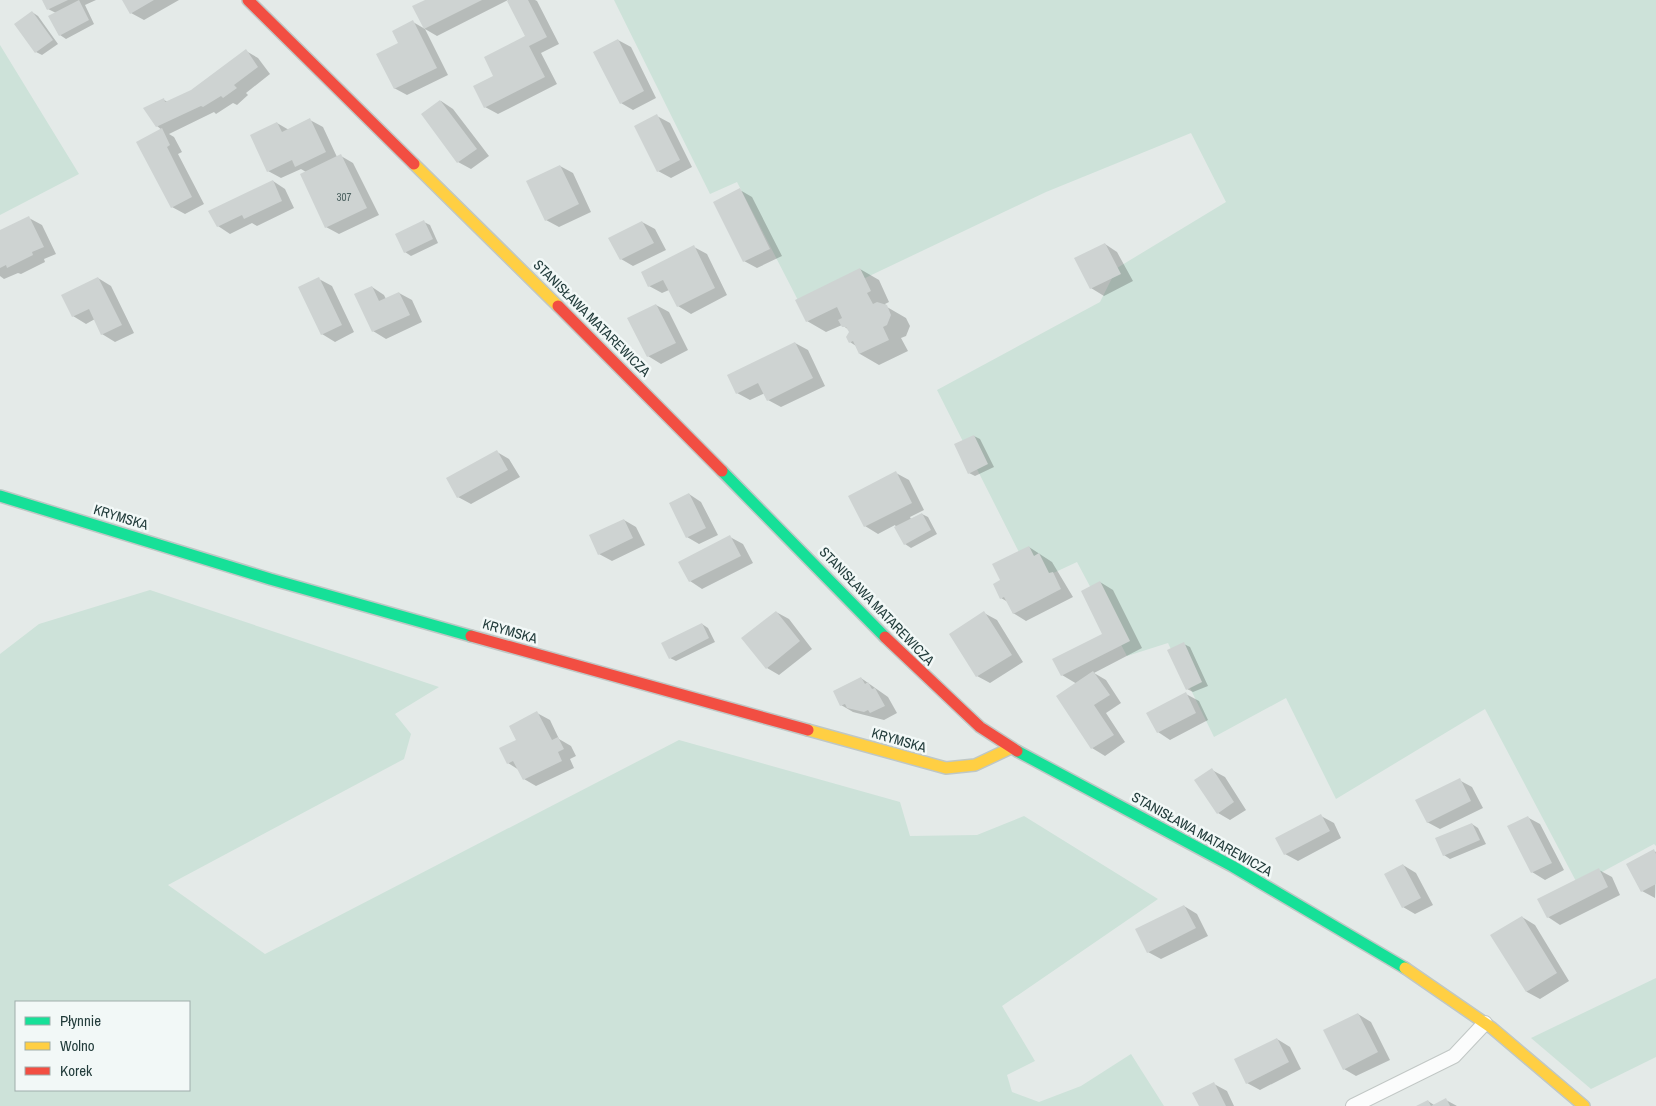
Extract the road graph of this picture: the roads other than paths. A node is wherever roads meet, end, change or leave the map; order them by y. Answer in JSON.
{"nodes":[{"id":1,"x":248,"y":0,"type":"edge"},
{"id":2,"x":0,"y":496,"type":"edge"},
{"id":3,"x":1011,"y":748,"type":"junction"},
{"id":4,"x":1485,"y":1023,"type":"junction"},
{"id":5,"x":1352,"y":1106,"type":"edge"},
{"id":6,"x":1584,"y":1106,"type":"edge"}],
"edges":[{"from":1,"to":3,"type":"street","name":"STANISŁAWA MATAREWICZA"},
{"from":2,"to":3,"type":"street","name":"KRYMSKA"},
{"from":3,"to":4,"type":"street","name":"STANISŁAWA MATAREWICZA"},
{"from":4,"to":5,"type":"lane"},
{"from":4,"to":6,"type":"street","name":"STANISŁAWA MATAREWICZA"}]}
